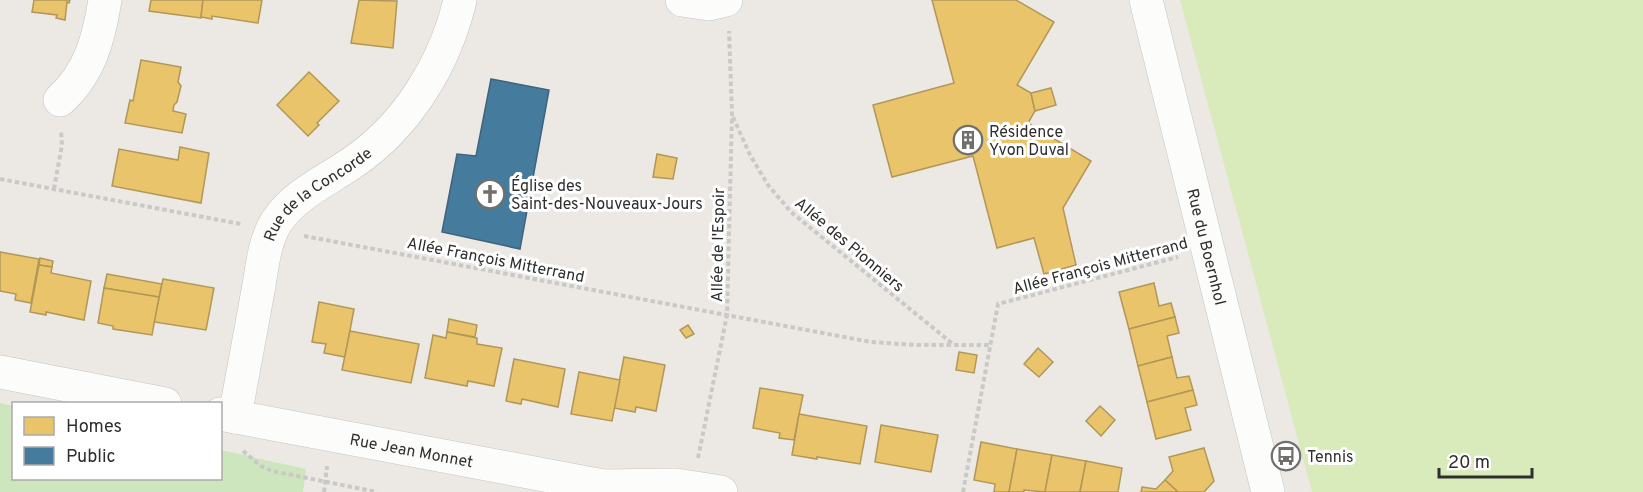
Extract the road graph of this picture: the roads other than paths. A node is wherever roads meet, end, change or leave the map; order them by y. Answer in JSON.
{"nodes":[{"id":1,"x":105,"y":0,"type":"edge"},
{"id":2,"x":460,"y":0,"type":"edge"},
{"id":3,"x":682,"y":0,"type":"edge"},
{"id":4,"x":1146,"y":0,"type":"edge"},
{"id":5,"x":727,"y":11,"type":"edge"},
{"id":6,"x":60,"y":100,"type":"road end"},
{"id":7,"x":0,"y":372,"type":"edge"},
{"id":8,"x":155,"y":402,"type":"edge"},
{"id":9,"x":228,"y":415,"type":"edge"},
{"id":10,"x":613,"y":489,"type":"edge"},
{"id":11,"x":706,"y":489,"type":"edge"},
{"id":12,"x":1268,"y":492,"type":"edge"}],
"edges":[{"from":1,"to":6,"type":"street"},
{"from":2,"to":9,"type":"street","name":"Rue de la Concorde"},
{"from":3,"to":5,"type":"street"},
{"from":4,"to":12,"type":"street","name":"Rue du Boernhol"},
{"from":7,"to":8,"type":"street"},
{"from":9,"to":10,"type":"street","name":"Rue Jean Monnet"},
{"from":10,"to":11,"type":"street","name":"Rue Jean Monnet"}]}
